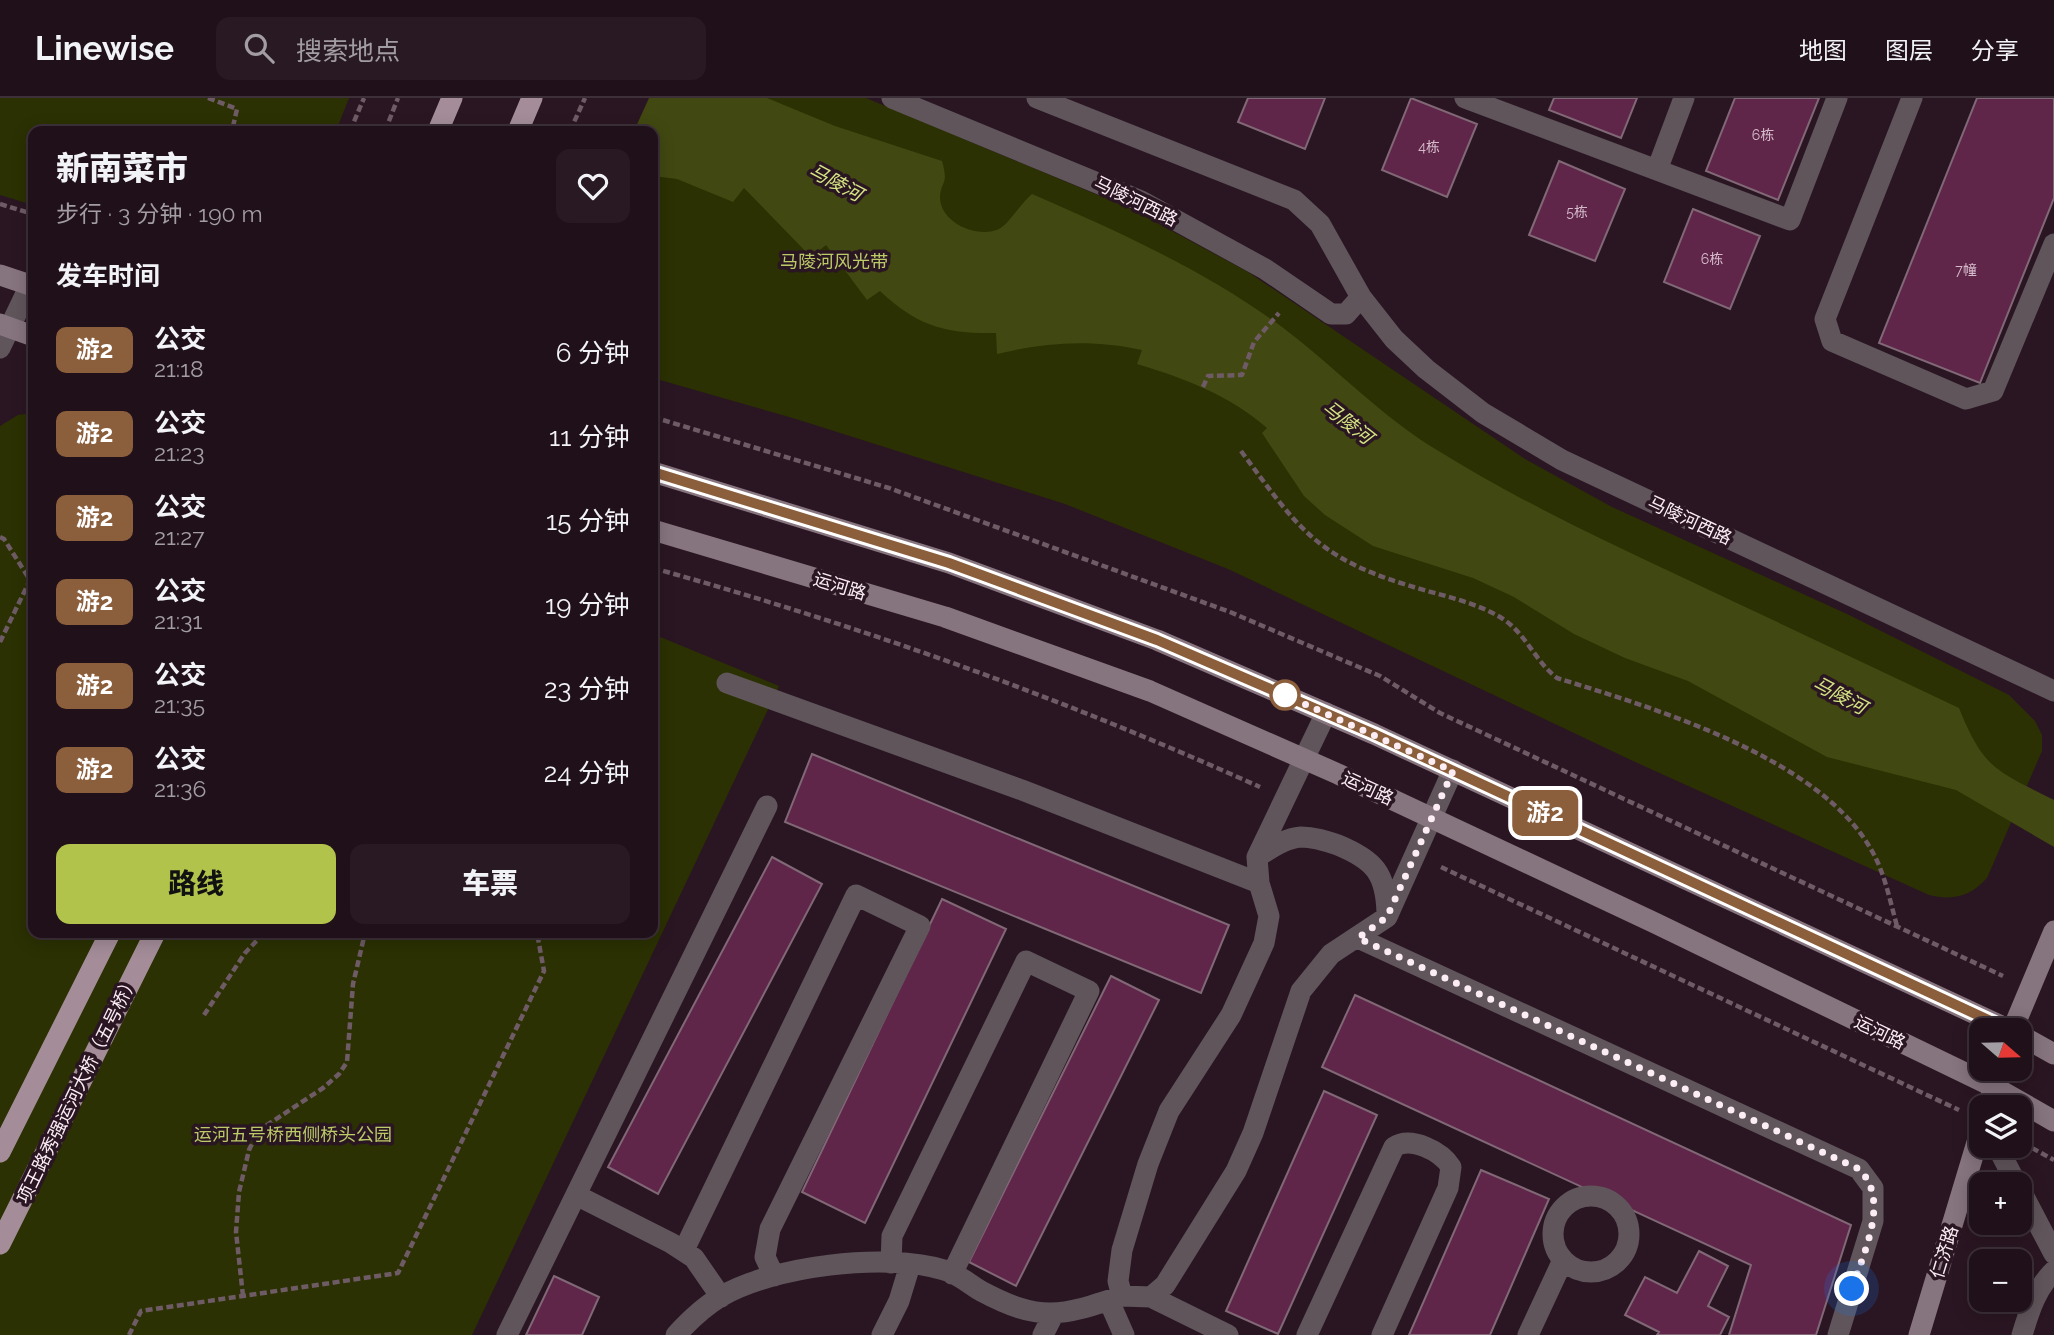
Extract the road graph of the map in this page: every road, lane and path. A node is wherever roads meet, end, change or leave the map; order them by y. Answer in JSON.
{"nodes":[{"id":1,"x":208,"y":98,"type":"edge"},
{"id":2,"x":364,"y":98,"type":"edge"},
{"id":3,"x":398,"y":98,"type":"edge"},
{"id":4,"x":452,"y":98,"type":"edge"},
{"id":5,"x":532,"y":98,"type":"edge"},
{"id":6,"x":585,"y":98,"type":"edge"},
{"id":7,"x":892,"y":98,"type":"edge"},
{"id":8,"x":1037,"y":98,"type":"edge"},
{"id":9,"x":1465,"y":98,"type":"edge"},
{"id":10,"x":1684,"y":98,"type":"edge"},
{"id":11,"x":1838,"y":98,"type":"edge"},
{"id":12,"x":1912,"y":98,"type":"edge"},
{"id":13,"x":1501,"y":104,"type":"edge"},
{"id":14,"x":233,"y":126,"type":"edge"},
{"id":15,"x":352,"y":126,"type":"edge"},
{"id":16,"x":386,"y":126,"type":"edge"},
{"id":17,"x":440,"y":126,"type":"edge"},
{"id":18,"x":520,"y":126,"type":"edge"},
{"id":19,"x":572,"y":126,"type":"edge"},
{"id":20,"x":1657,"y":170,"type":"junction"},
{"id":21,"x":0,"y":204,"type":"edge"},
{"id":22,"x":28,"y":212,"type":"edge"},
{"id":23,"x":2054,"y":244,"type":"edge"},
{"id":24,"x":0,"y":275,"type":"edge"},
{"id":25,"x":28,"y":284,"type":"edge"},
{"id":26,"x":28,"y":291,"type":"edge"},
{"id":27,"x":1361,"y":297,"type":"junction"},
{"id":28,"x":1272,"y":321,"type":"dead end"},
{"id":29,"x":5,"y":326,"type":"edge"},
{"id":30,"x":28,"y":334,"type":"edge"},
{"id":31,"x":0,"y":348,"type":"edge"},
{"id":32,"x":1203,"y":387,"type":"dead end"},
{"id":33,"x":658,"y":419,"type":"edge"},
{"id":34,"x":1241,"y":451,"type":"dead end"},
{"id":35,"x":658,"y":474,"type":"edge"},
{"id":36,"x":658,"y":531,"type":"edge"},
{"id":37,"x":0,"y":537,"type":"edge"},
{"id":38,"x":28,"y":576,"type":"edge"},
{"id":39,"x":28,"y":590,"type":"edge"},
{"id":40,"x":0,"y":642,"type":"edge"},
{"id":41,"x":727,"y":683,"type":"dead end"},
{"id":42,"x":2054,"y":691,"type":"edge"},
{"id":43,"x":1326,"y":713,"type":"junction"},
{"id":44,"x":1303,"y":759,"type":"junction"},
{"id":45,"x":1453,"y":771,"type":"junction"},
{"id":46,"x":767,"y":806,"type":"dead end"},
{"id":47,"x":1431,"y":818,"type":"junction"},
{"id":48,"x":1256,"y":857,"type":"junction"},
{"id":49,"x":1259,"y":883,"type":"junction"},
{"id":50,"x":1387,"y":917,"type":"junction"},
{"id":51,"x":1897,"y":926,"type":"junction"},
{"id":52,"x":2054,"y":931,"type":"edge"},
{"id":53,"x":107,"y":938,"type":"edge"},
{"id":54,"x":153,"y":938,"type":"edge"},
{"id":55,"x":259,"y":938,"type":"edge"},
{"id":56,"x":364,"y":938,"type":"edge"},
{"id":57,"x":538,"y":938,"type":"edge"},
{"id":58,"x":1358,"y":938,"type":"junction"},
{"id":59,"x":2030,"y":988,"type":"junction"},
{"id":60,"x":204,"y":1015,"type":"dead end"},
{"id":61,"x":1984,"y":1018,"type":"edge"},
{"id":62,"x":2017,"y":1018,"type":"edge"},
{"id":63,"x":2032,"y":1042,"type":"edge"},
{"id":64,"x":2054,"y":1055,"type":"edge"},
{"id":65,"x":1969,"y":1065,"type":"edge"},
{"id":66,"x":2002,"y":1082,"type":"edge"},
{"id":67,"x":2054,"y":1121,"type":"edge"},
{"id":68,"x":0,"y":1152,"type":"edge"},
{"id":69,"x":1972,"y":1158,"type":"edge"},
{"id":70,"x":576,"y":1195,"type":"junction"},
{"id":71,"x":2032,"y":1213,"type":"edge"},
{"id":72,"x":0,"y":1244,"type":"edge"},
{"id":73,"x":684,"y":1251,"type":"junction"},
{"id":74,"x":2054,"y":1254,"type":"edge"},
{"id":75,"x":1563,"y":1260,"type":"dead end"},
{"id":76,"x":900,"y":1264,"type":"junction"},
{"id":77,"x":2054,"y":1271,"type":"edge"},
{"id":78,"x":952,"y":1274,"type":"junction"},
{"id":79,"x":774,"y":1276,"type":"junction"},
{"id":80,"x":243,"y":1296,"type":"junction"},
{"id":81,"x":721,"y":1297,"type":"junction"},
{"id":82,"x":1151,"y":1297,"type":"junction"},
{"id":83,"x":1115,"y":1298,"type":"junction"},
{"id":84,"x":1053,"y":1315,"type":"junction"},
{"id":85,"x":130,"y":1335,"type":"edge"},
{"id":86,"x":508,"y":1335,"type":"edge"},
{"id":87,"x":676,"y":1335,"type":"edge"},
{"id":88,"x":882,"y":1335,"type":"edge"},
{"id":89,"x":1043,"y":1335,"type":"edge"},
{"id":90,"x":1124,"y":1335,"type":"edge"},
{"id":91,"x":1228,"y":1335,"type":"edge"},
{"id":92,"x":1307,"y":1335,"type":"edge"},
{"id":93,"x":1382,"y":1335,"type":"edge"},
{"id":94,"x":1528,"y":1335,"type":"edge"},
{"id":95,"x":1838,"y":1335,"type":"edge"},
{"id":96,"x":1919,"y":1335,"type":"edge"},
{"id":97,"x":2022,"y":1335,"type":"edge"}],
"edges":[{"from":1,"to":14,"type":"path"},
{"from":2,"to":15,"type":"path"},
{"from":3,"to":16,"type":"path"},
{"from":4,"to":17,"type":"main road"},
{"from":5,"to":18,"type":"main road"},
{"from":6,"to":19,"type":"path"},
{"from":7,"to":27,"type":"street","name":"马陵河西路"},
{"from":8,"to":27,"type":"street","name":"马陵河西路"},
{"from":9,"to":13,"type":"street"},
{"from":10,"to":20,"type":"street"},
{"from":11,"to":20,"type":"street"},
{"from":12,"to":23,"type":"street"},
{"from":13,"to":20,"type":"street"},
{"from":21,"to":22,"type":"path"},
{"from":24,"to":25,"type":"street"},
{"from":26,"to":29,"type":"street"},
{"from":27,"to":42,"type":"street","name":"马陵河西路"},
{"from":28,"to":32,"type":"path"},
{"from":29,"to":30,"type":"street"},
{"from":29,"to":31,"type":"street"},
{"from":33,"to":51,"type":"path"},
{"from":34,"to":51,"type":"path"},
{"from":35,"to":43,"type":"street"},
{"from":36,"to":44,"type":"street","name":"运河路"},
{"from":37,"to":38,"type":"path"},
{"from":39,"to":40,"type":"path"},
{"from":41,"to":49,"type":"street"},
{"from":43,"to":44,"type":"street"},
{"from":43,"to":45,"type":"street"},
{"from":44,"to":47,"type":"street","name":"运河路"},
{"from":44,"to":48,"type":"street"},
{"from":45,"to":47,"type":"street"},
{"from":45,"to":61,"type":"street"},
{"from":46,"to":70,"type":"street"},
{"from":47,"to":50,"type":"street"},
{"from":47,"to":65,"type":"street","name":"运河路"},
{"from":48,"to":49,"type":"street"},
{"from":48,"to":50,"type":"street"},
{"from":49,"to":83,"type":"street"},
{"from":50,"to":58,"type":"street"},
{"from":51,"to":59,"type":"path"},
{"from":52,"to":59,"type":"street"},
{"from":53,"to":68,"type":"main road"},
{"from":54,"to":72,"type":"main road","name":"项王路秀强运河大桥（五号桥）"},
{"from":55,"to":60,"type":"path"},
{"from":56,"to":80,"type":"path"},
{"from":57,"to":80,"type":"path"},
{"from":58,"to":82,"type":"street"},
{"from":58,"to":95,"type":"street"},
{"from":59,"to":62,"type":"street"},
{"from":63,"to":64,"type":"street"},
{"from":66,"to":67,"type":"street","name":"运河路"},
{"from":69,"to":96,"type":"street","name":"仁济路"},
{"from":70,"to":73,"type":"street"},
{"from":70,"to":86,"type":"street"},
{"from":71,"to":74,"type":"street"},
{"from":73,"to":79,"type":"street"},
{"from":73,"to":81,"type":"street"},
{"from":75,"to":94,"type":"street"},
{"from":76,"to":78,"type":"street"},
{"from":76,"to":78,"type":"street"},
{"from":76,"to":79,"type":"street"},
{"from":76,"to":88,"type":"street"},
{"from":77,"to":97,"type":"street"},
{"from":78,"to":84,"type":"street"},
{"from":79,"to":81,"type":"street"},
{"from":80,"to":85,"type":"path"},
{"from":81,"to":87,"type":"street"},
{"from":82,"to":83,"type":"street"},
{"from":82,"to":91,"type":"street"},
{"from":83,"to":84,"type":"street"},
{"from":83,"to":90,"type":"street"},
{"from":84,"to":89,"type":"street"},
{"from":92,"to":93,"type":"street"}]}
